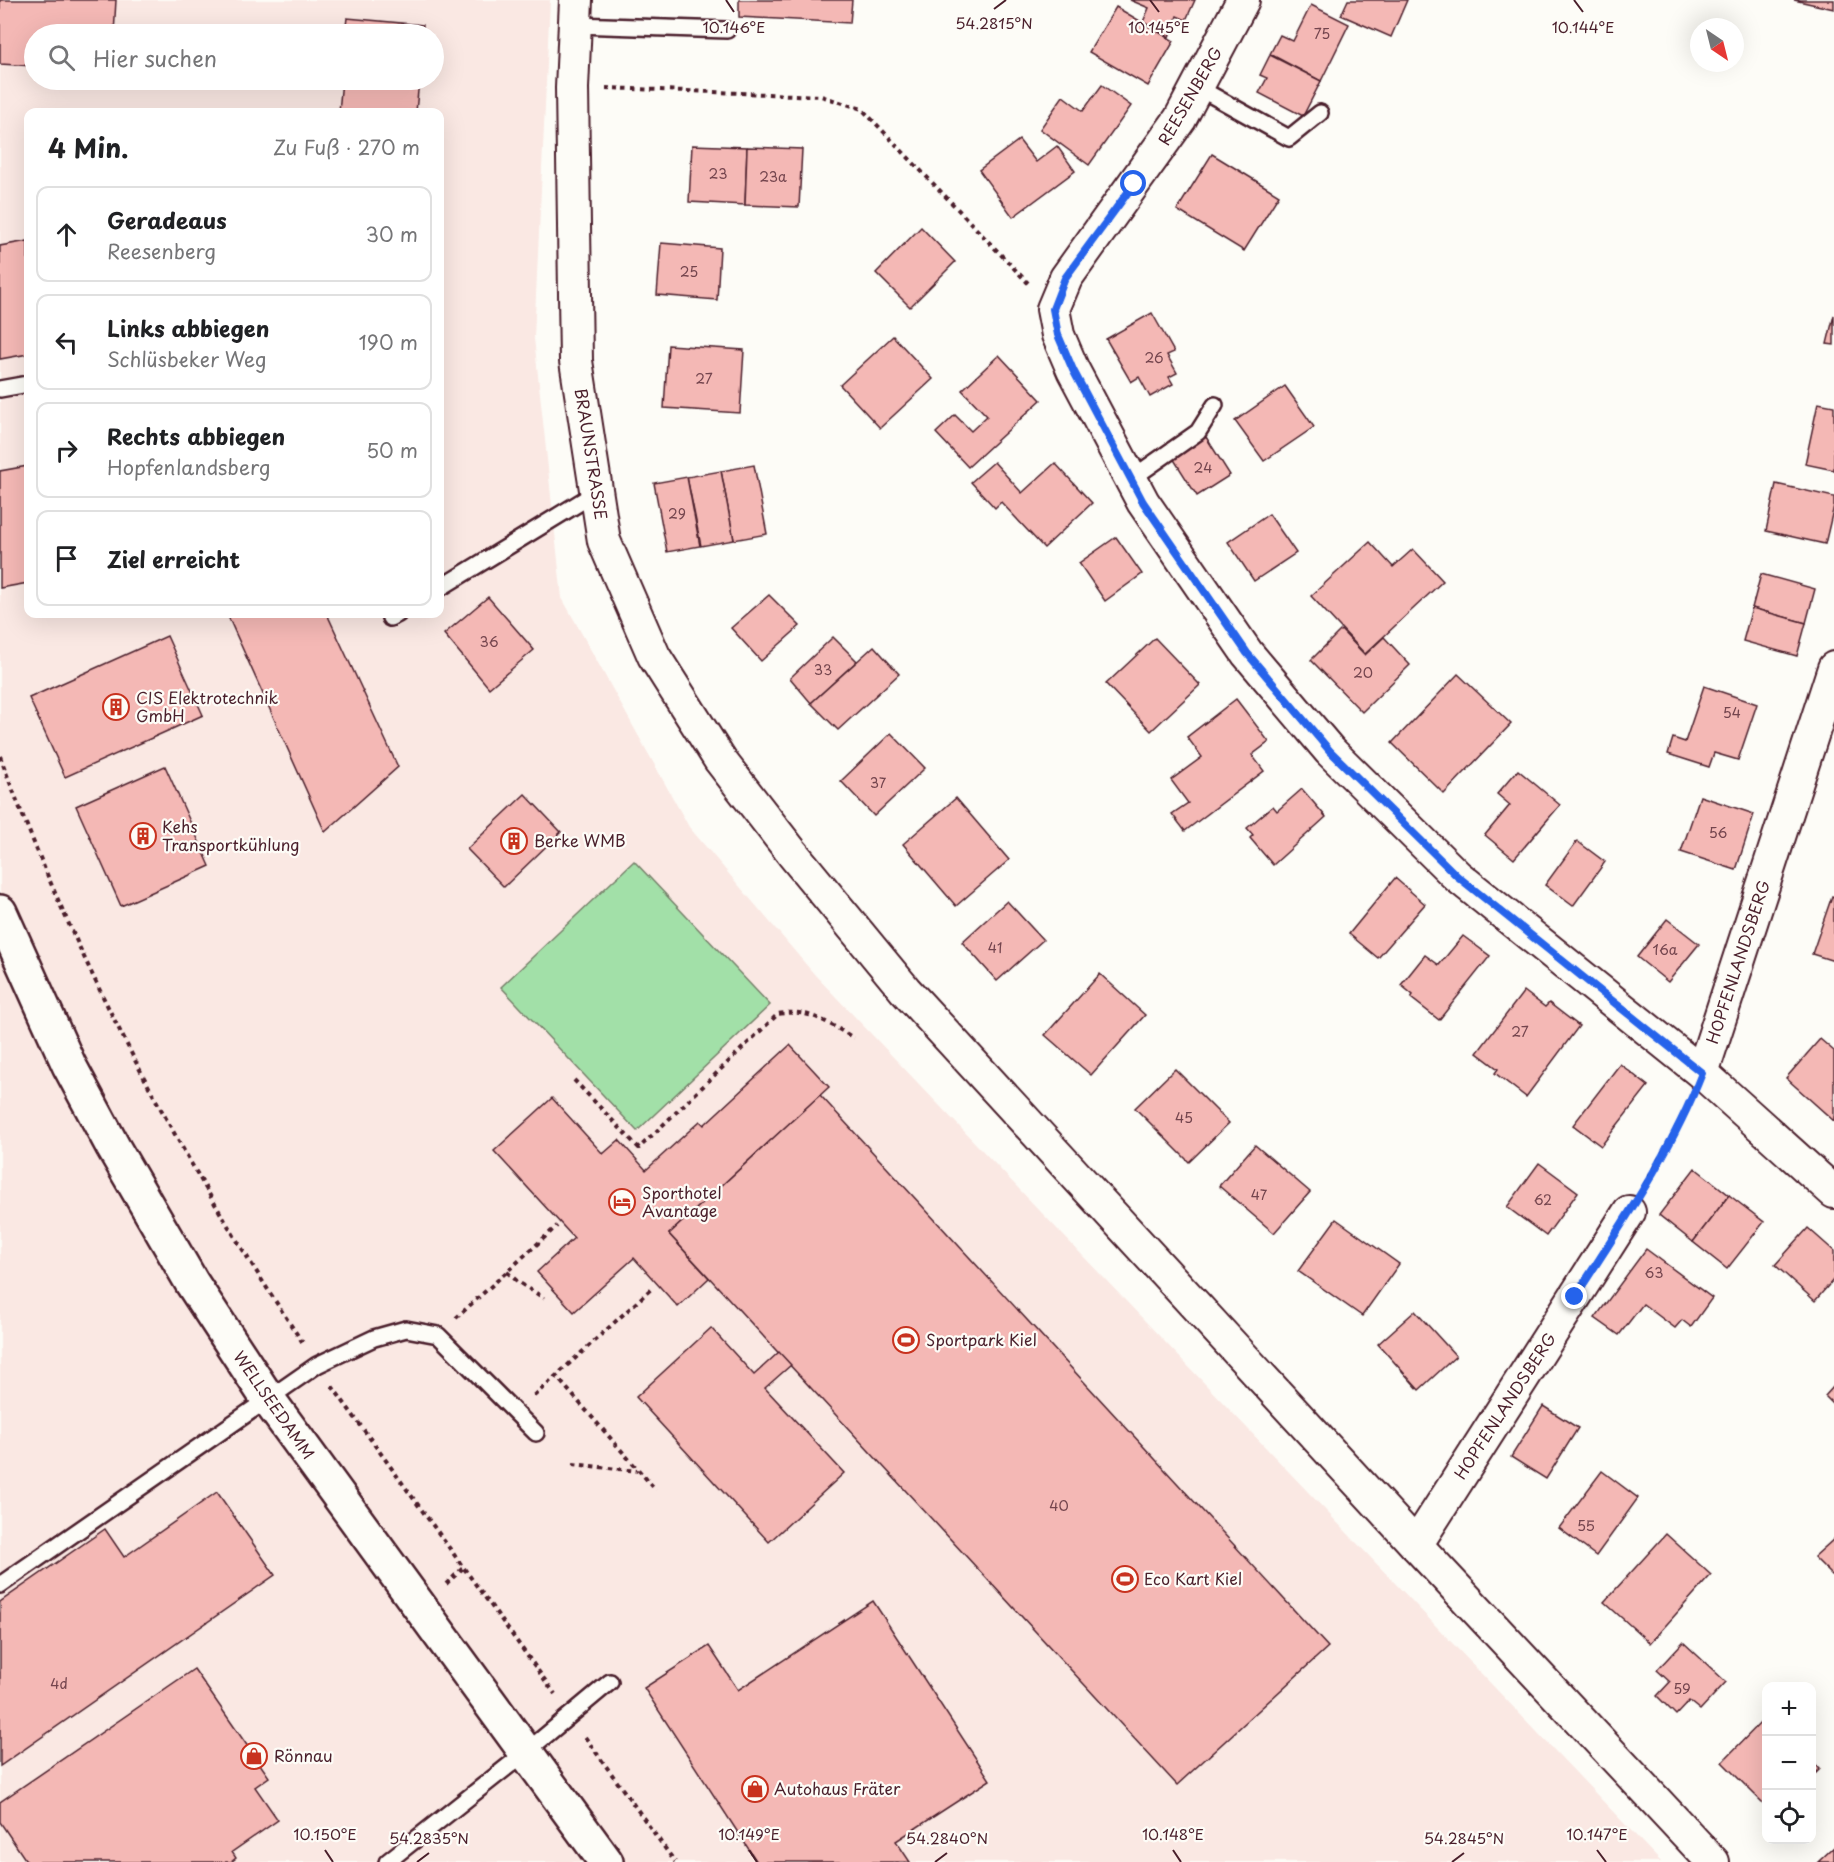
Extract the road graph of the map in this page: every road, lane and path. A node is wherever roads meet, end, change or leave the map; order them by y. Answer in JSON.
{"nodes":[{"id":1,"x":1243,"y":0,"type":"edge"},
{"id":2,"x":575,"y":13,"type":"edge"},
{"id":3,"x":727,"y":30,"type":"dead end"},
{"id":4,"x":1197,"y":87,"type":"junction"},
{"id":5,"x":572,"y":88,"type":"junction"},
{"id":6,"x":1320,"y":113,"type":"dead end"},
{"id":7,"x":1053,"y":309,"type":"junction"},
{"id":8,"x":24,"y":385,"type":"edge"},
{"id":9,"x":0,"y":389,"type":"edge"},
{"id":10,"x":1215,"y":405,"type":"dead end"},
{"id":11,"x":1131,"y":479,"type":"junction"},
{"id":12,"x":597,"y":492,"type":"junction"},
{"id":13,"x":444,"y":586,"type":"edge"},
{"id":14,"x":1834,"y":668,"type":"edge"},
{"id":15,"x":0,"y":756,"type":"edge"},
{"id":16,"x":0,"y":912,"type":"edge"},
{"id":17,"x":854,"y":1038,"type":"dead end"},
{"id":18,"x":1702,"y":1073,"type":"junction"},
{"id":19,"x":574,"y":1080,"type":"dead end"},
{"id":20,"x":1834,"y":1192,"type":"edge"},
{"id":21,"x":1629,"y":1212,"type":"joint"},
{"id":22,"x":557,"y":1226,"type":"dead end"},
{"id":23,"x":507,"y":1272,"type":"junction"},
{"id":24,"x":651,"y":1289,"type":"dead end"},
{"id":25,"x":543,"y":1298,"type":"dead end"},
{"id":26,"x":438,"y":1335,"type":"junction"},
{"id":27,"x":317,"y":1365,"type":"junction"},
{"id":28,"x":555,"y":1376,"type":"junction"},
{"id":29,"x":268,"y":1399,"type":"junction"},
{"id":30,"x":517,"y":1414,"type":"junction"},
{"id":31,"x":536,"y":1433,"type":"dead end"},
{"id":32,"x":573,"y":1464,"type":"dead end"},
{"id":33,"x":638,"y":1471,"type":"junction"},
{"id":34,"x":656,"y":1490,"type":"dead end"},
{"id":35,"x":1416,"y":1545,"type":"junction"},
{"id":36,"x":0,"y":1585,"type":"edge"},
{"id":37,"x":610,"y":1682,"type":"dead end"},
{"id":38,"x":570,"y":1716,"type":"junction"},
{"id":39,"x":526,"y":1752,"type":"junction"},
{"id":40,"x":387,"y":1862,"type":"edge"},
{"id":41,"x":606,"y":1862,"type":"edge"},
{"id":42,"x":675,"y":1862,"type":"edge"},
{"id":43,"x":1713,"y":1862,"type":"edge"}],
"edges":[{"from":1,"to":4,"type":"street","name":"REESENBERG"},
{"from":2,"to":3,"type":"lane"},
{"from":2,"to":5,"type":"street","name":"BRAUNSTRASSE"},
{"from":4,"to":6,"type":"lane"},
{"from":4,"to":7,"type":"street","name":"REESENBERG"},
{"from":5,"to":7,"type":"path"},
{"from":5,"to":12,"type":"street","name":"BRAUNSTRASSE"},
{"from":7,"to":11,"type":"street"},
{"from":8,"to":9,"type":"lane"},
{"from":10,"to":11,"type":"lane"},
{"from":11,"to":18,"type":"street"},
{"from":12,"to":13,"type":"lane"},
{"from":12,"to":35,"type":"street","name":"BRAUNSTRASSE"},
{"from":14,"to":18,"type":"street","name":"HOPFENLANDSBERG"},
{"from":15,"to":27,"type":"path"},
{"from":16,"to":29,"type":"main road","name":"WELLSEEDAMM"},
{"from":17,"to":19,"type":"path"},
{"from":18,"to":20,"type":"street"},
{"from":18,"to":21,"type":"path"},
{"from":21,"to":35,"type":"street","name":"HOPFENLANDSBERG"},
{"from":22,"to":23,"type":"path"},
{"from":23,"to":25,"type":"path"},
{"from":23,"to":26,"type":"path"},
{"from":24,"to":28,"type":"path"},
{"from":26,"to":27,"type":"lane"},
{"from":26,"to":30,"type":"lane"},
{"from":27,"to":29,"type":"lane"},
{"from":27,"to":38,"type":"path"},
{"from":28,"to":30,"type":"path"},
{"from":28,"to":33,"type":"path"},
{"from":29,"to":36,"type":"lane"},
{"from":29,"to":39,"type":"main road","name":"WELLSEEDAMM"},
{"from":30,"to":31,"type":"lane"},
{"from":32,"to":33,"type":"path"},
{"from":33,"to":34,"type":"path"},
{"from":35,"to":43,"type":"street","name":"BRAUNSTRASSE"},
{"from":37,"to":38,"type":"lane"},
{"from":38,"to":39,"type":"lane"},
{"from":38,"to":42,"type":"path"},
{"from":39,"to":40,"type":"lane"},
{"from":39,"to":41,"type":"main road","name":"WELLSEEDAMM"}]}
